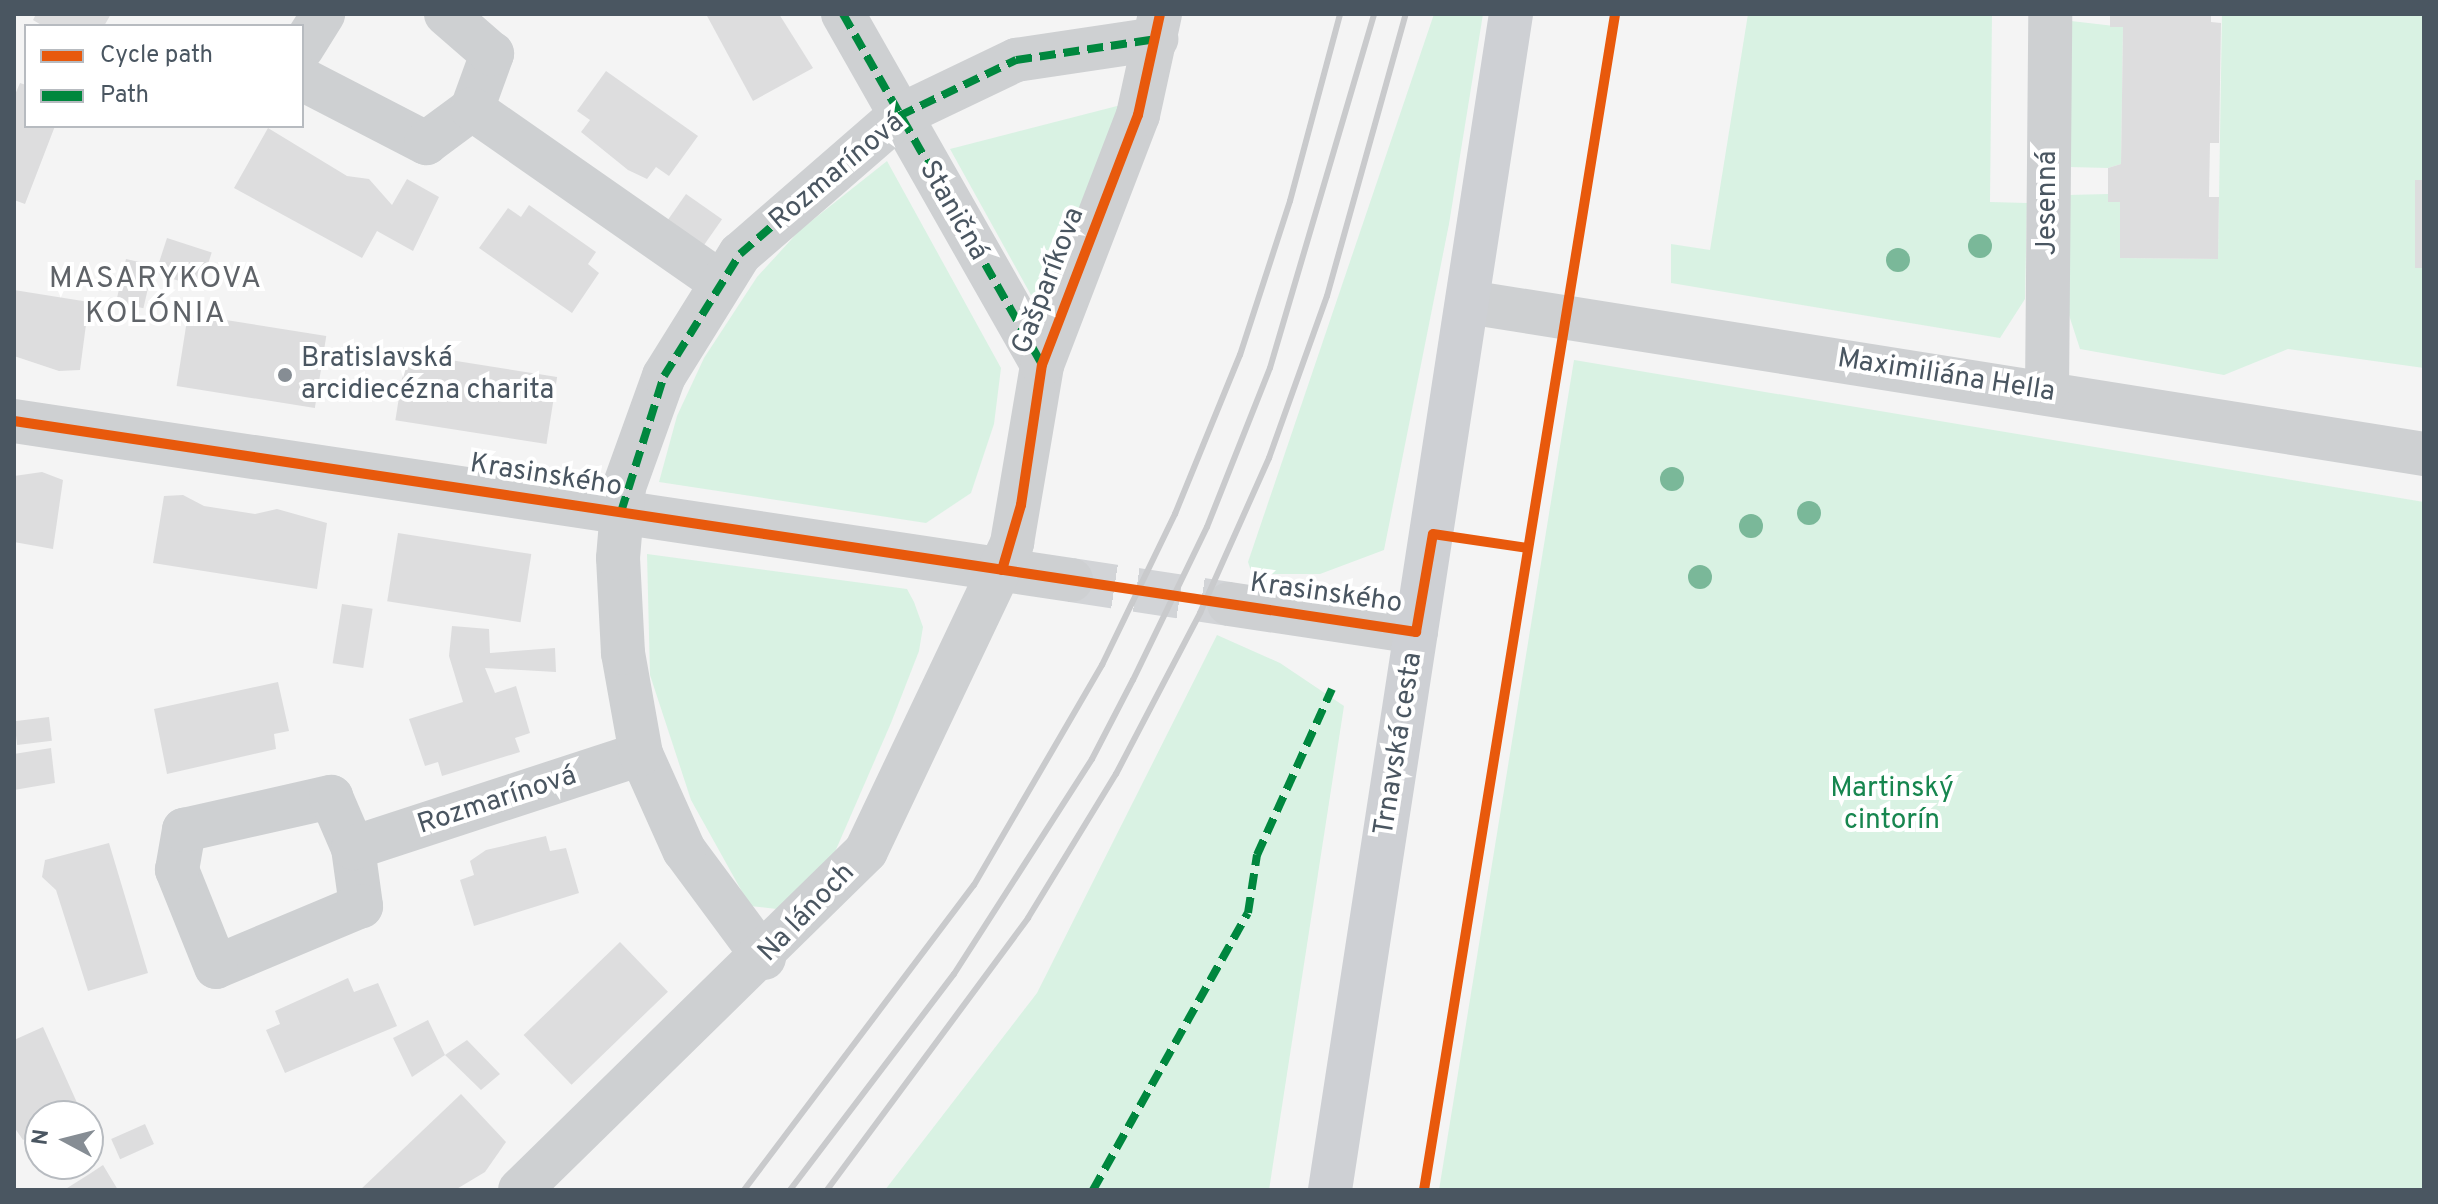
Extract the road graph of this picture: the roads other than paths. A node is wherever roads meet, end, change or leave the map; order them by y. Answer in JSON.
{"nodes":[{"id":1,"x":323,"y":14,"type":"edge"},
{"id":2,"x":446,"y":14,"type":"edge"},
{"id":3,"x":843,"y":14,"type":"edge"},
{"id":4,"x":1511,"y":14,"type":"edge"},
{"id":5,"x":2050,"y":14,"type":"edge"},
{"id":6,"x":1158,"y":26,"type":"edge"},
{"id":7,"x":304,"y":45,"type":"edge"},
{"id":8,"x":304,"y":80,"type":"edge"},
{"id":9,"x":472,"y":109,"type":"junction"},
{"id":10,"x":899,"y":116,"type":"junction"},
{"id":11,"x":720,"y":282,"type":"junction"},
{"id":12,"x":1468,"y":302,"type":"junction"},
{"id":13,"x":1042,"y":365,"type":"junction"},
{"id":14,"x":2047,"y":392,"type":"junction"},
{"id":15,"x":14,"y":421,"type":"edge"},
{"id":16,"x":2424,"y":454,"type":"edge"},
{"id":17,"x":621,"y":512,"type":"junction"},
{"id":18,"x":1002,"y":570,"type":"junction"},
{"id":19,"x":1071,"y":580,"type":"tunnel mouth"},
{"id":20,"x":1229,"y":604,"type":"tunnel mouth"},
{"id":21,"x":1416,"y":632,"type":"junction"},
{"id":22,"x":641,"y":754,"type":"junction"},
{"id":23,"x":353,"y":848,"type":"junction"},
{"id":24,"x":764,"y":958,"type":"junction"},
{"id":25,"x":520,"y":1190,"type":"edge"},
{"id":26,"x":1330,"y":1190,"type":"edge"}],
"edges":[{"from":1,"to":7,"type":"street"},
{"from":2,"to":9,"type":"street"},
{"from":3,"to":10,"type":"street","name":"Staničná"},
{"from":4,"to":12,"type":"main road","name":"Trnavská cesta"},
{"from":5,"to":14,"type":"street","name":"Jesenná"},
{"from":6,"to":10,"type":"street","name":"Rozmarínová"},
{"from":6,"to":13,"type":"street","name":"Gašparíkova"},
{"from":8,"to":9,"type":"street"},
{"from":9,"to":11,"type":"street"},
{"from":10,"to":11,"type":"street","name":"Rozmarínová"},
{"from":10,"to":13,"type":"street","name":"Staničná"},
{"from":11,"to":17,"type":"street","name":"Rozmarínová"},
{"from":12,"to":14,"type":"street","name":"Maximiliána Hella"},
{"from":12,"to":21,"type":"main road","name":"Trnavská cesta"},
{"from":13,"to":18,"type":"street","name":"Gašparíkova"},
{"from":14,"to":16,"type":"street","name":"Maximiliána Hella"},
{"from":15,"to":17,"type":"street","name":"Krasinského"},
{"from":17,"to":18,"type":"street","name":"Krasinského"},
{"from":17,"to":22,"type":"street","name":"Rozmarínová"},
{"from":18,"to":19,"type":"street","name":"Krasinského"},
{"from":18,"to":24,"type":"street","name":"Na lánoch"},
{"from":20,"to":21,"type":"street","name":"Krasinského"},
{"from":21,"to":26,"type":"main road","name":"Trnavská cesta"},
{"from":22,"to":23,"type":"street","name":"Rozmarínová"},
{"from":22,"to":24,"type":"street","name":"Rozmarínová"},
{"from":23,"to":23,"type":"street"},
{"from":24,"to":25,"type":"street","name":"Na lánoch"}]}
